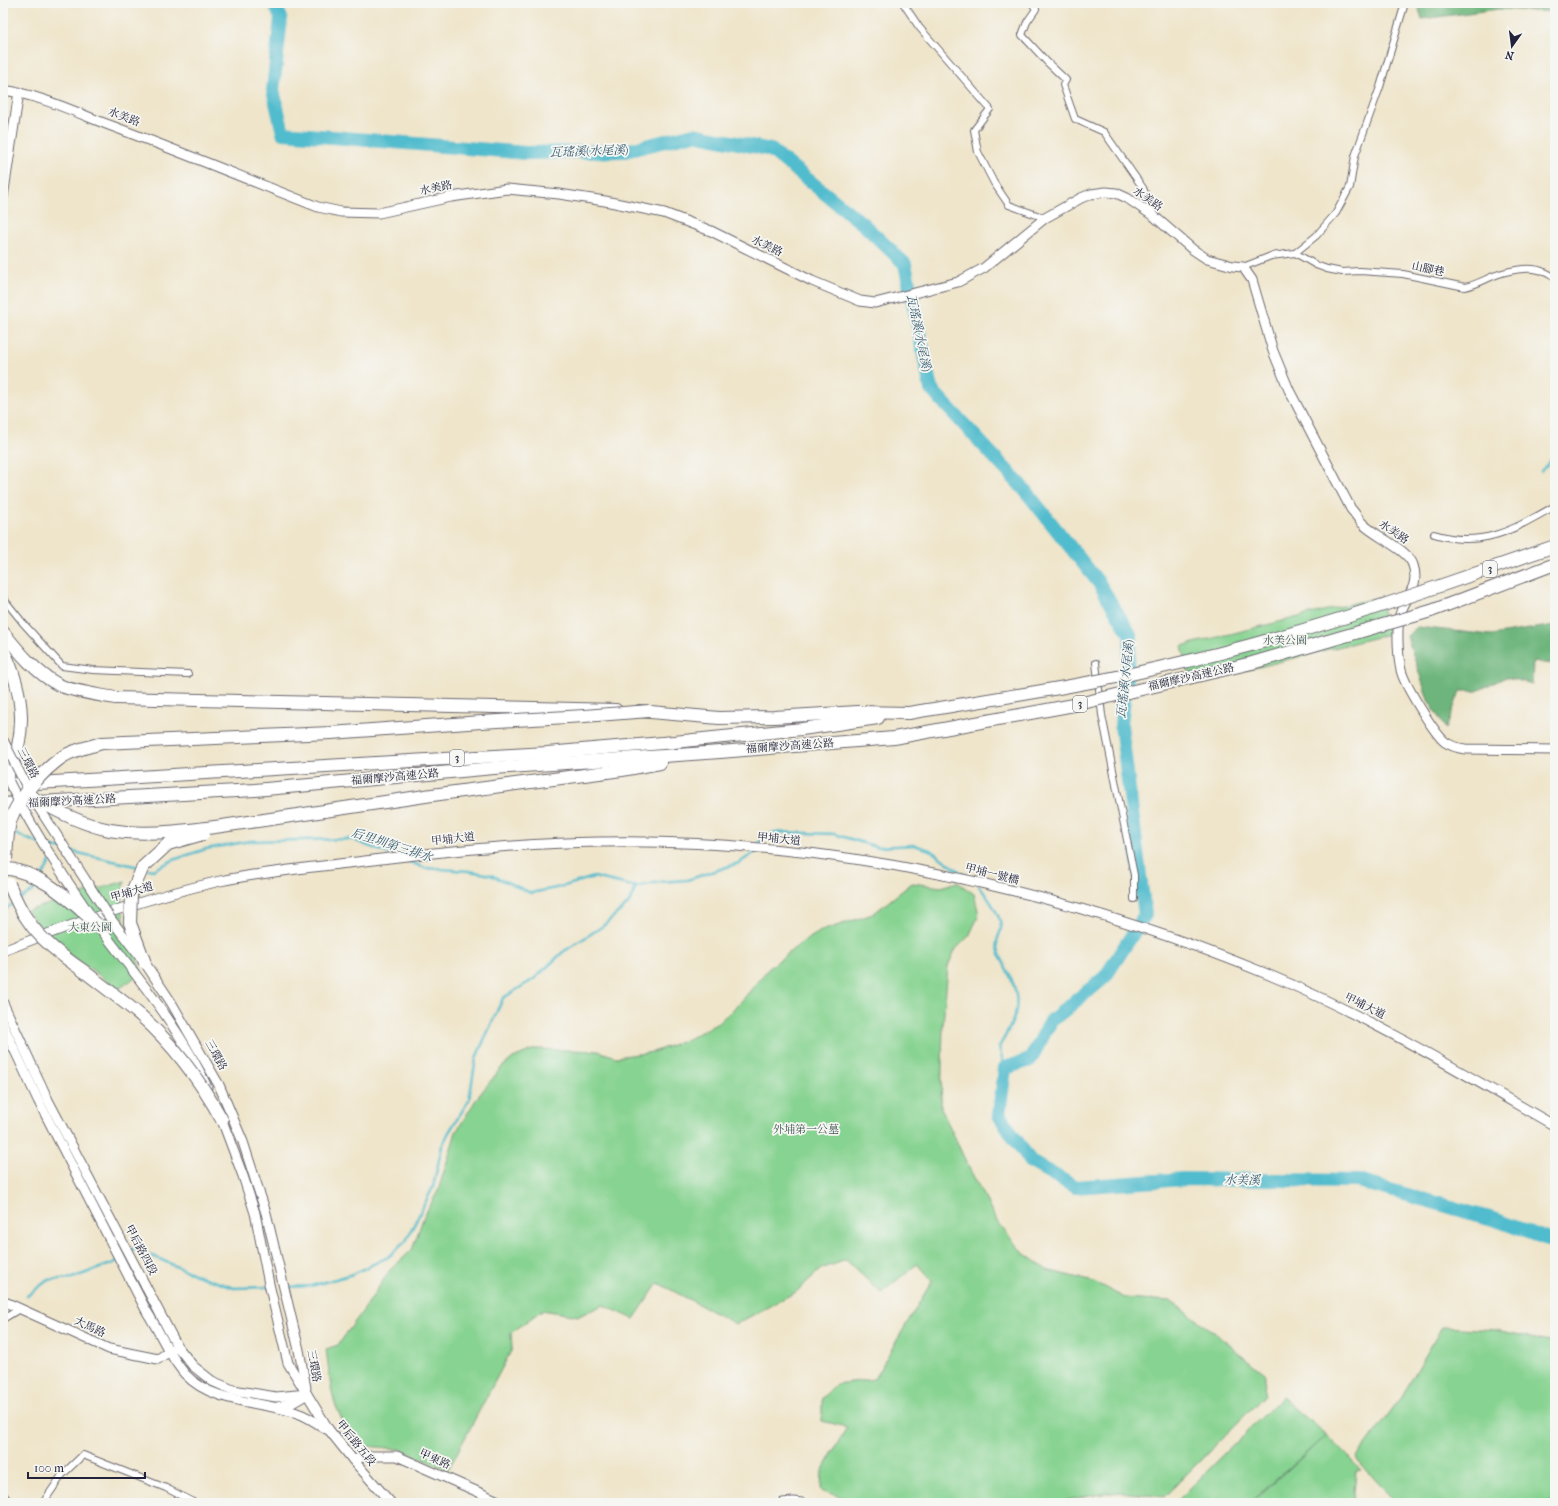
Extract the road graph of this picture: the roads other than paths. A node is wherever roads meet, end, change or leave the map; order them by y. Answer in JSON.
{"nodes":[{"id":1,"x":903,"y":3,"type":"edge"},
{"id":2,"x":1032,"y":3,"type":"edge"},
{"id":3,"x":1405,"y":3,"type":"edge"},
{"id":4,"x":3,"y":90,"type":"edge"},
{"id":5,"x":19,"y":92,"type":"junction"},
{"id":6,"x":3,"y":197,"type":"edge"},
{"id":7,"x":1045,"y":218,"type":"junction"},
{"id":8,"x":1155,"y":218,"type":"junction"},
{"id":9,"x":1295,"y":253,"type":"junction"},
{"id":10,"x":1243,"y":267,"type":"junction"},
{"id":11,"x":1555,"y":278,"type":"edge"},
{"id":12,"x":1555,"y":506,"type":"edge"},
{"id":13,"x":1434,"y":534,"type":"dead end"},
{"id":14,"x":1555,"y":546,"type":"edge"},
{"id":15,"x":1555,"y":564,"type":"edge"},
{"id":16,"x":3,"y":598,"type":"edge"},
{"id":17,"x":3,"y":632,"type":"edge"},
{"id":18,"x":3,"y":649,"type":"edge"},
{"id":19,"x":1096,"y":663,"type":"dead end"},
{"id":20,"x":188,"y":674,"type":"dead end"},
{"id":21,"x":649,"y":711,"type":"junction"},
{"id":22,"x":909,"y":713,"type":"junction"},
{"id":23,"x":3,"y":740,"type":"edge"},
{"id":24,"x":1555,"y":750,"type":"edge"},
{"id":25,"x":720,"y":752,"type":"junction"},
{"id":26,"x":3,"y":770,"type":"edge"},
{"id":27,"x":4,"y":783,"type":"edge"},
{"id":28,"x":32,"y":797,"type":"junction"},
{"id":29,"x":3,"y":804,"type":"edge"},
{"id":30,"x":264,"y":820,"type":"junction"},
{"id":31,"x":822,"y":856,"type":"joint"},
{"id":32,"x":3,"y":868,"type":"edge"},
{"id":33,"x":1134,"y":899,"type":"dead end"},
{"id":34,"x":97,"y":924,"type":"junction"},
{"id":35,"x":1152,"y":932,"type":"joint"},
{"id":36,"x":3,"y":951,"type":"edge"},
{"id":37,"x":145,"y":963,"type":"junction"},
{"id":38,"x":3,"y":1003,"type":"edge"},
{"id":39,"x":3,"y":1025,"type":"edge"},
{"id":40,"x":222,"y":1120,"type":"junction"},
{"id":41,"x":1555,"y":1126,"type":"edge"},
{"id":42,"x":3,"y":1301,"type":"edge"},
{"id":43,"x":20,"y":1308,"type":"junction"},
{"id":44,"x":3,"y":1319,"type":"edge"},
{"id":45,"x":177,"y":1346,"type":"junction"},
{"id":46,"x":169,"y":1352,"type":"junction"},
{"id":47,"x":307,"y":1394,"type":"junction"},
{"id":48,"x":276,"y":1407,"type":"junction"},
{"id":49,"x":329,"y":1430,"type":"junction"},
{"id":50,"x":353,"y":1460,"type":"junction"},
{"id":51,"x":3,"y":1494,"type":"edge"},
{"id":52,"x":10,"y":1503,"type":"edge"},
{"id":53,"x":43,"y":1503,"type":"edge"},
{"id":54,"x":195,"y":1503,"type":"edge"},
{"id":55,"x":391,"y":1503,"type":"edge"},
{"id":56,"x":504,"y":1503,"type":"edge"},
{"id":57,"x":783,"y":1503,"type":"edge"},
{"id":58,"x":802,"y":1503,"type":"edge"}],
"edges":[{"from":1,"to":7,"type":"street"},
{"from":2,"to":8,"type":"street"},
{"from":3,"to":9,"type":"street"},
{"from":4,"to":5,"type":"street","name":"水美路"},
{"from":5,"to":6,"type":"street"},
{"from":5,"to":7,"type":"street","name":"水美路"},
{"from":7,"to":8,"type":"street","name":"水美路"},
{"from":8,"to":10,"type":"street","name":"水美路"},
{"from":9,"to":10,"type":"street"},
{"from":9,"to":11,"type":"street","name":"山腳巷"},
{"from":10,"to":24,"type":"street","name":"水美路"},
{"from":12,"to":13,"type":"street"},
{"from":14,"to":22,"type":"highway","name":"福爾摩沙高速公路","number":"3","bridge":true},
{"from":15,"to":25,"type":"highway","name":"福爾摩沙高速公路","number":"3","bridge":true},
{"from":16,"to":20,"type":"street"},
{"from":17,"to":21,"type":"highway","bridge":true},
{"from":18,"to":27,"type":"highway"},
{"from":19,"to":33,"type":"street"},
{"from":21,"to":22,"type":"highway"},
{"from":21,"to":40,"type":"highway","bridge":true},
{"from":22,"to":27,"type":"highway","name":"福爾摩沙高速公路","number":"3","bridge":true},
{"from":23,"to":28,"type":"street","name":"三環路","bridge":true},
{"from":25,"to":29,"type":"highway","name":"福爾摩沙高速公路","number":"3","bridge":true},
{"from":25,"to":30,"type":"highway"},
{"from":26,"to":27,"type":"street","name":"三環路"},
{"from":27,"to":28,"type":"street","bridge":true},
{"from":27,"to":34,"type":"street","name":"三環路","bridge":true},
{"from":28,"to":30,"type":"highway","bridge":true},
{"from":28,"to":37,"type":"street","name":"三環路","bridge":true},
{"from":30,"to":37,"type":"highway","bridge":true},
{"from":31,"to":35,"type":"street","name":"甲埔一號橋"},
{"from":31,"to":36,"type":"street","name":"甲埔大道"},
{"from":32,"to":34,"type":"highway","bridge":true},
{"from":34,"to":40,"type":"street","name":"三環路","bridge":true},
{"from":35,"to":41,"type":"street","name":"甲埔大道"},
{"from":37,"to":47,"type":"street","name":"三環路"},
{"from":38,"to":45,"type":"street","name":"甲后路四段"},
{"from":39,"to":46,"type":"street","name":"甲后路四段"},
{"from":40,"to":47,"type":"street","name":"三環路"},
{"from":42,"to":43,"type":"street","name":"大馬路"},
{"from":43,"to":44,"type":"street"},
{"from":43,"to":46,"type":"street","name":"大馬路"},
{"from":45,"to":46,"type":"street","name":"大馬路"},
{"from":45,"to":47,"type":"street","name":"甲后路四段"},
{"from":46,"to":48,"type":"street","name":"甲后路四段"},
{"from":47,"to":48,"type":"street","name":"甲后路四段"},
{"from":47,"to":49,"type":"street","name":"甲后路五段"},
{"from":48,"to":49,"type":"street","name":"甲后路四段"},
{"from":49,"to":50,"type":"street","name":"甲后路五段"},
{"from":50,"to":55,"type":"street","name":"甲后路五段"},
{"from":50,"to":56,"type":"street","name":"甲東路"},
{"from":51,"to":52,"type":"street"},
{"from":53,"to":54,"type":"street"},
{"from":57,"to":58,"type":"street"}]}
